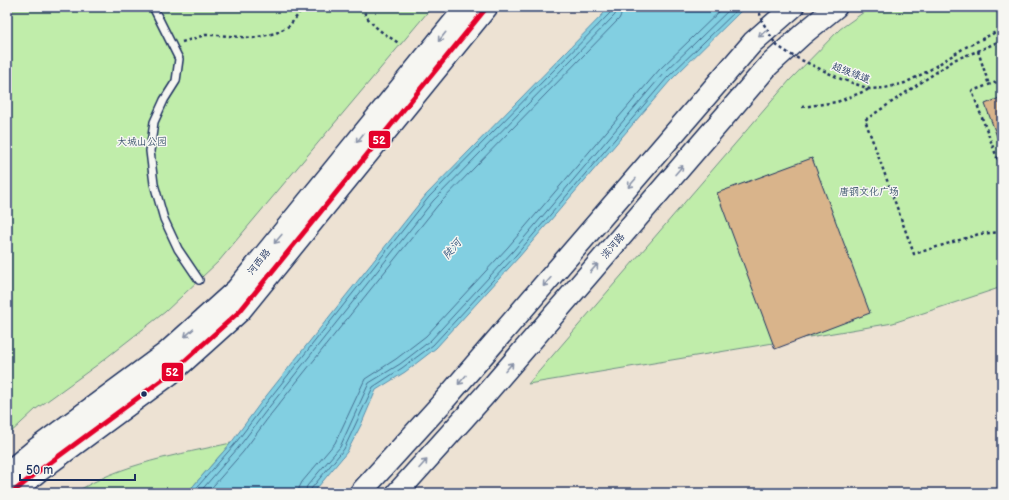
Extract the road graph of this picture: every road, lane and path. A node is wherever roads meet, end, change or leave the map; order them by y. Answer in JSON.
{"nodes":[{"id":1,"x":153,"y":7,"type":"edge"},
{"id":2,"x":301,"y":7,"type":"edge"},
{"id":3,"x":362,"y":7,"type":"edge"},
{"id":4,"x":466,"y":7,"type":"edge"},
{"id":5,"x":487,"y":7,"type":"edge"},
{"id":6,"x":758,"y":7,"type":"edge"},
{"id":7,"x":793,"y":7,"type":"edge"},
{"id":8,"x":836,"y":7,"type":"edge"},
{"id":9,"x":1002,"y":29,"type":"edge"},
{"id":10,"x":1002,"y":40,"type":"edge"},
{"id":11,"x":400,"y":44,"type":"dead end"},
{"id":12,"x":172,"y":45,"type":"junction"},
{"id":13,"x":978,"y":51,"type":"junction"},
{"id":14,"x":1002,"y":80,"type":"edge"},
{"id":15,"x":989,"y":85,"type":"junction"},
{"id":16,"x":870,"y":89,"type":"junction"},
{"id":17,"x":802,"y":107,"type":"dead end"},
{"id":18,"x":1002,"y":171,"type":"edge"},
{"id":19,"x":1002,"y":232,"type":"edge"},
{"id":20,"x":198,"y":280,"type":"dead end"},
{"id":21,"x":7,"y":473,"type":"edge"},
{"id":22,"x":12,"y":493,"type":"edge"},
{"id":23,"x":360,"y":493,"type":"edge"},
{"id":24,"x":397,"y":493,"type":"edge"}],
"edges":[{"from":1,"to":12,"type":"lane"},
{"from":2,"to":12,"type":"path"},
{"from":3,"to":11,"type":"path"},
{"from":4,"to":21,"type":"street","name":"河西路","one_way":true},
{"from":5,"to":22,"type":"street","name":"河西路"},
{"from":6,"to":16,"type":"path","name":"超级绿道","bridge":true},
{"from":7,"to":23,"type":"street","one_way":true},
{"from":24,"to":8,"type":"street","name":"滨河路","one_way":true},
{"from":9,"to":16,"type":"path","name":"超级绿道","bridge":true},
{"from":10,"to":13,"type":"path"},
{"from":12,"to":20,"type":"lane"},
{"from":13,"to":15,"type":"path"},
{"from":13,"to":19,"type":"path"},
{"from":14,"to":15,"type":"path"},
{"from":15,"to":18,"type":"path"},
{"from":16,"to":17,"type":"path"}]}
